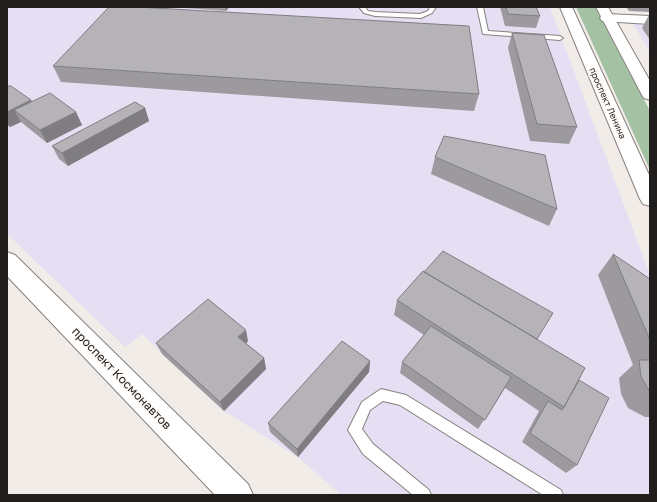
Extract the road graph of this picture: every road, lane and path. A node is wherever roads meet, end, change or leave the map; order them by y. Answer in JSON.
{"nodes":[{"id":1,"x":362,"y":7,"type":"edge"},
{"id":2,"x":433,"y":7,"type":"edge"},
{"id":3,"x":480,"y":7,"type":"edge"},
{"id":4,"x":566,"y":7,"type":"edge"},
{"id":5,"x":604,"y":12,"type":"edge"},
{"id":6,"x":650,"y":20,"type":"edge"},
{"id":7,"x":560,"y":38,"type":"dead end"},
{"id":8,"x":650,"y":95,"type":"edge"},
{"id":9,"x":650,"y":199,"type":"edge"},
{"id":10,"x":7,"y":261,"type":"edge"},
{"id":11,"x":237,"y":495,"type":"edge"},
{"id":12,"x":424,"y":495,"type":"edge"},
{"id":13,"x":556,"y":495,"type":"edge"}],
"edges":[{"from":1,"to":2,"type":"lane"},
{"from":3,"to":7,"type":"lane"},
{"from":4,"to":9,"type":"main road","name":"проспект Ленина"},
{"from":5,"to":6,"type":"main road"},
{"from":5,"to":8,"type":"main road"},
{"from":10,"to":11,"type":"main road","name":"проспект Космонавтов"},
{"from":12,"to":13,"type":"lane"}]}
